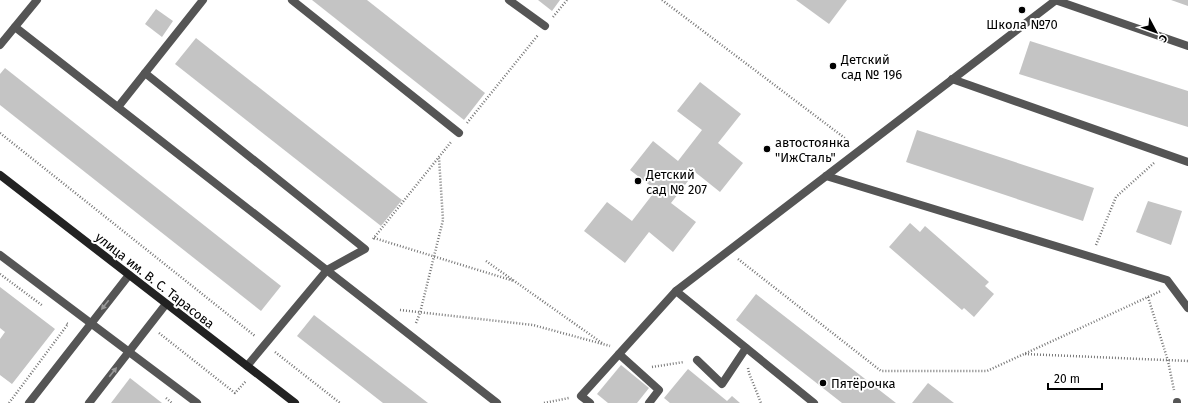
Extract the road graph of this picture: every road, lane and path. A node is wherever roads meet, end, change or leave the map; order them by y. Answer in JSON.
{"nodes":[{"id":1,"x":37,"y":0,"type":"edge"},
{"id":2,"x":203,"y":0,"type":"edge"},
{"id":3,"x":292,"y":0,"type":"edge"},
{"id":4,"x":509,"y":0,"type":"edge"},
{"id":5,"x":662,"y":0,"type":"edge"},
{"id":6,"x":1056,"y":0,"type":"edge"},
{"id":7,"x":545,"y":26,"type":"dead end"},
{"id":8,"x":15,"y":27,"type":"junction"},
{"id":9,"x":0,"y":45,"type":"edge"},
{"id":10,"x":1188,"y":46,"type":"edge"},
{"id":11,"x":145,"y":73,"type":"junction"},
{"id":12,"x":952,"y":79,"type":"junction"},
{"id":13,"x":118,"y":107,"type":"junction"},
{"id":14,"x":459,"y":133,"type":"dead end"},
{"id":15,"x":0,"y":134,"type":"edge"},
{"id":16,"x":860,"y":150,"type":"junction"},
{"id":17,"x":1165,"y":154,"type":"junction"},
{"id":18,"x":439,"y":158,"type":"dead end"},
{"id":19,"x":1188,"y":162,"type":"edge"},
{"id":20,"x":0,"y":175,"type":"edge"},
{"id":21,"x":826,"y":176,"type":"junction"},
{"id":22,"x":374,"y":238,"type":"dead end"},
{"id":23,"x":728,"y":252,"type":"junction"},
{"id":24,"x":0,"y":255,"type":"edge"},
{"id":25,"x":433,"y":256,"type":"junction"},
{"id":26,"x":1091,"y":257,"type":"junction"},
{"id":27,"x":486,"y":261,"type":"dead end"},
{"id":28,"x":327,"y":270,"type":"junction"},
{"id":29,"x":0,"y":274,"type":"edge"},
{"id":30,"x":129,"y":275,"type":"junction"},
{"id":31,"x":516,"y":282,"type":"junction"},
{"id":32,"x":1171,"y":286,"type":"junction"},
{"id":33,"x":676,"y":291,"type":"junction"},
{"id":34,"x":1148,"y":297,"type":"junction"},
{"id":35,"x":166,"y":304,"type":"junction"},
{"id":36,"x":1188,"y":308,"type":"edge"},
{"id":37,"x":49,"y":310,"type":"dead end"},
{"id":38,"x":397,"y":310,"type":"dead end"},
{"id":39,"x":420,"y":313,"type":"junction"},
{"id":40,"x":61,"y":320,"type":"dead end"},
{"id":41,"x":91,"y":323,"type":"junction"},
{"id":42,"x":155,"y":330,"type":"dead end"},
{"id":43,"x":412,"y":336,"type":"junction"},
{"id":44,"x":605,"y":344,"type":"junction"},
{"id":45,"x":265,"y":345,"type":"junction"},
{"id":46,"x":746,"y":348,"type":"junction"},
{"id":47,"x":129,"y":352,"type":"junction"},
{"id":48,"x":621,"y":352,"type":"junction"},
{"id":49,"x":1025,"y":354,"type":"junction"},
{"id":50,"x":697,"y":360,"type":"joint"},
{"id":51,"x":1168,"y":360,"type":"junction"},
{"id":52,"x":1188,"y":361,"type":"edge"},
{"id":53,"x":251,"y":369,"type":"junction"},
{"id":54,"x":635,"y":369,"type":"junction"},
{"id":55,"x":581,"y":396,"type":"junction"},
{"id":56,"x":8,"y":403,"type":"edge"},
{"id":57,"x":29,"y":403,"type":"edge"},
{"id":58,"x":89,"y":403,"type":"edge"},
{"id":59,"x":197,"y":403,"type":"edge"},
{"id":60,"x":294,"y":403,"type":"edge"},
{"id":61,"x":340,"y":403,"type":"edge"},
{"id":62,"x":497,"y":403,"type":"edge"},
{"id":63,"x":544,"y":403,"type":"edge"},
{"id":64,"x":590,"y":403,"type":"edge"},
{"id":65,"x":649,"y":403,"type":"edge"},
{"id":66,"x":761,"y":403,"type":"edge"},
{"id":67,"x":814,"y":403,"type":"edge"},
{"id":68,"x":1177,"y":403,"type":"edge"}],
"edges":[{"from":1,"to":8,"type":"lane"},
{"from":2,"to":11,"type":"lane"},
{"from":3,"to":14,"type":"lane"},
{"from":4,"to":7,"type":"lane"},
{"from":5,"to":16,"type":"path"},
{"from":6,"to":10,"type":"lane"},
{"from":6,"to":12,"type":"lane"},
{"from":8,"to":9,"type":"lane"},
{"from":8,"to":13,"type":"lane"},
{"from":11,"to":13,"type":"lane"},
{"from":11,"to":28,"type":"lane"},
{"from":12,"to":16,"type":"lane"},
{"from":12,"to":17,"type":"lane"},
{"from":13,"to":28,"type":"lane"},
{"from":15,"to":45,"type":"path"},
{"from":16,"to":21,"type":"lane"},
{"from":17,"to":19,"type":"lane"},
{"from":17,"to":26,"type":"path"},
{"from":18,"to":25,"type":"path"},
{"from":20,"to":30,"type":"main road","name":"улица им. В. С. Тарасова"},
{"from":21,"to":23,"type":"lane"},
{"from":21,"to":26,"type":"lane"},
{"from":22,"to":25,"type":"path"},
{"from":23,"to":33,"type":"lane"},
{"from":23,"to":49,"type":"path"},
{"from":24,"to":41,"type":"lane"},
{"from":25,"to":31,"type":"path"},
{"from":25,"to":39,"type":"path"},
{"from":26,"to":32,"type":"lane"},
{"from":27,"to":31,"type":"path"},
{"from":28,"to":43,"type":"lane"},
{"from":28,"to":45,"type":"lane"},
{"from":29,"to":37,"type":"path"},
{"from":30,"to":35,"type":"main road","name":"улица им. В. С. Тарасова"},
{"from":30,"to":41,"type":"lane","one_way":true},
{"from":31,"to":44,"type":"path"},
{"from":32,"to":34,"type":"path"},
{"from":32,"to":36,"type":"lane"},
{"from":33,"to":46,"type":"lane"},
{"from":33,"to":48,"type":"lane"},
{"from":34,"to":49,"type":"path"},
{"from":34,"to":51,"type":"path"},
{"from":35,"to":47,"type":"lane"},
{"from":35,"to":53,"type":"main road","name":"улица им. В. С. Тарасова"},
{"from":38,"to":39,"type":"path"},
{"from":39,"to":43,"type":"path"},
{"from":39,"to":44,"type":"path"},
{"from":40,"to":56,"type":"path"},
{"from":41,"to":47,"type":"lane"},
{"from":41,"to":57,"type":"lane"},
{"from":42,"to":53,"type":"path"},
{"from":43,"to":62,"type":"lane"},
{"from":44,"to":48,"type":"path"},
{"from":44,"to":48,"type":"path"},
{"from":45,"to":53,"type":"lane"},
{"from":45,"to":61,"type":"path"},
{"from":46,"to":50,"type":"lane"},
{"from":46,"to":66,"type":"path"},
{"from":46,"to":67,"type":"lane"},
{"from":58,"to":47,"type":"lane","one_way":true},
{"from":47,"to":59,"type":"lane"},
{"from":48,"to":54,"type":"lane"},
{"from":48,"to":55,"type":"lane"},
{"from":49,"to":51,"type":"path"},
{"from":50,"to":54,"type":"path"},
{"from":51,"to":52,"type":"path"},
{"from":51,"to":68,"type":"path"},
{"from":53,"to":60,"type":"main road","name":"улица им. В. С. Тарасова"},
{"from":54,"to":65,"type":"lane"},
{"from":55,"to":63,"type":"path"},
{"from":55,"to":64,"type":"lane"}]}
